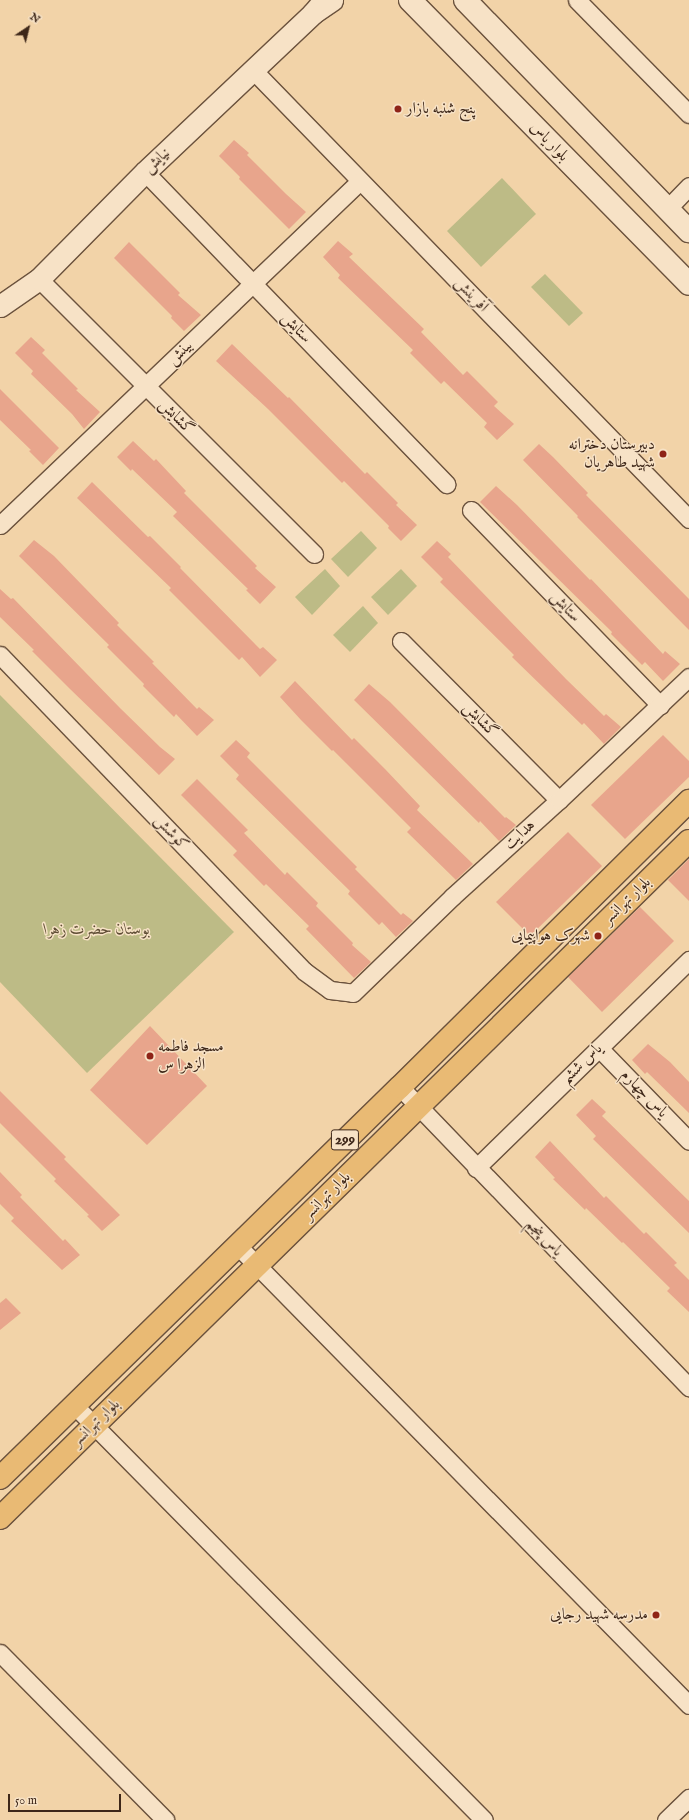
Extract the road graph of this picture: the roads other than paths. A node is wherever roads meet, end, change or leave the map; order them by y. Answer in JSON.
{"nodes":[{"id":1,"x":332,"y":0,"type":"edge"},
{"id":2,"x":410,"y":0,"type":"edge"},
{"id":3,"x":465,"y":0,"type":"edge"},
{"id":4,"x":577,"y":0,"type":"edge"},
{"id":5,"x":318,"y":7,"type":"edge"},
{"id":6,"x":253,"y":70,"type":"junction"},
{"id":7,"x":689,"y":114,"type":"edge"},
{"id":8,"x":145,"y":172,"type":"junction"},
{"id":9,"x":360,"y":181,"type":"junction"},
{"id":10,"x":689,"y":186,"type":"edge"},
{"id":11,"x":667,"y":208,"type":"junction"},
{"id":12,"x":689,"y":231,"type":"edge"},
{"id":13,"x":38,"y":279,"type":"junction"},
{"id":14,"x":252,"y":284,"type":"junction"},
{"id":15,"x":689,"y":284,"type":"edge"},
{"id":16,"x":0,"y":306,"type":"edge"},
{"id":17,"x":146,"y":386,"type":"junction"},
{"id":18,"x":446,"y":484,"type":"dead end"},
{"id":19,"x":471,"y":510,"type":"dead end"},
{"id":20,"x":689,"y":520,"type":"edge"},
{"id":21,"x":0,"y":525,"type":"edge"},
{"id":22,"x":314,"y":554,"type":"dead end"},
{"id":23,"x":401,"y":641,"type":"dead end"},
{"id":24,"x":0,"y":655,"type":"edge"},
{"id":25,"x":689,"y":677,"type":"edge"},
{"id":26,"x":660,"y":705,"type":"junction"},
{"id":27,"x":559,"y":800,"type":"junction"},
{"id":28,"x":689,"y":801,"type":"edge"},
{"id":29,"x":689,"y":841,"type":"edge"},
{"id":30,"x":689,"y":960,"type":"edge"},
{"id":31,"x":353,"y":993,"type":"joint"},
{"id":32,"x":599,"y":1048,"type":"junction"},
{"id":33,"x":400,"y":1087,"type":"junction"},
{"id":34,"x":418,"y":1106,"type":"junction"},
{"id":35,"x":689,"y":1141,"type":"edge"},
{"id":36,"x":476,"y":1168,"type":"junction"},
{"id":37,"x":237,"y":1245,"type":"junction"},
{"id":38,"x":258,"y":1266,"type":"junction"},
{"id":39,"x":689,"y":1387,"type":"edge"},
{"id":40,"x":74,"y":1405,"type":"junction"},
{"id":41,"x":94,"y":1426,"type":"junction"},
{"id":42,"x":0,"y":1478,"type":"edge"},
{"id":43,"x":0,"y":1518,"type":"edge"},
{"id":44,"x":0,"y":1653,"type":"edge"},
{"id":45,"x":689,"y":1705,"type":"edge"},
{"id":46,"x":689,"y":1798,"type":"edge"},
{"id":47,"x":165,"y":1820,"type":"edge"},
{"id":48,"x":484,"y":1820,"type":"edge"},
{"id":49,"x":666,"y":1820,"type":"edge"}],
"edges":[{"from":1,"to":5,"type":"street","name":"نیایش"},
{"from":2,"to":15,"type":"main road","name":"بلوار یاس"},
{"from":3,"to":11,"type":"main road"},
{"from":4,"to":7,"type":"street"},
{"from":5,"to":6,"type":"street","name":"نیایش"},
{"from":6,"to":8,"type":"street","name":"نیایش"},
{"from":6,"to":9,"type":"street","name":"آفرینش"},
{"from":8,"to":13,"type":"street","name":"نیایش"},
{"from":8,"to":14,"type":"street","name":"ستایش"},
{"from":9,"to":14,"type":"street","name":"بینش"},
{"from":9,"to":20,"type":"street","name":"آفرینش"},
{"from":10,"to":11,"type":"street"},
{"from":11,"to":12,"type":"main road"},
{"from":13,"to":16,"type":"street","name":"نیایش"},
{"from":13,"to":17,"type":"street","name":"گشایش"},
{"from":14,"to":17,"type":"street","name":"بینش"},
{"from":14,"to":18,"type":"street","name":"ستایش"},
{"from":17,"to":21,"type":"street","name":"بینش"},
{"from":17,"to":22,"type":"street","name":"گشایش"},
{"from":19,"to":26,"type":"street","name":"ستایش"},
{"from":23,"to":27,"type":"street","name":"گشایش"},
{"from":24,"to":31,"type":"street","name":"کوشش"},
{"from":25,"to":26,"type":"street","name":"هدایت"},
{"from":26,"to":27,"type":"street","name":"هدایت"},
{"from":27,"to":31,"type":"street","name":"هدایت"},
{"from":28,"to":33,"type":"main road","name":"بلوار تهرانسر","number":"299"},
{"from":29,"to":34,"type":"main road","name":"بلوار تهرانسر","number":"299"},
{"from":30,"to":32,"type":"street","name":"یاس ششم"},
{"from":32,"to":35,"type":"street","name":"یاس چهارم"},
{"from":32,"to":36,"type":"street","name":"یاس ششم"},
{"from":33,"to":34,"type":"street","name":"یاس پنجم"},
{"from":33,"to":37,"type":"main road","name":"بلوار تهرانسر","number":"299"},
{"from":34,"to":36,"type":"street","name":"یاس پنجم"},
{"from":34,"to":38,"type":"main road","name":"بلوار تهرانسر","number":"299"},
{"from":36,"to":39,"type":"street","name":"یاس پنجم"},
{"from":37,"to":38,"type":"street"},
{"from":37,"to":40,"type":"main road","name":"بلوار تهرانسر","number":"299"},
{"from":38,"to":41,"type":"main road","name":"بلوار تهرانسر","number":"299"},
{"from":38,"to":45,"type":"street"},
{"from":40,"to":41,"type":"street"},
{"from":40,"to":42,"type":"main road","name":"بلوار تهرانسر","number":"299"},
{"from":41,"to":43,"type":"main road","name":"بلوار تهرانسر","number":"299"},
{"from":41,"to":48,"type":"street"},
{"from":44,"to":47,"type":"street"},
{"from":46,"to":49,"type":"street"}]}
